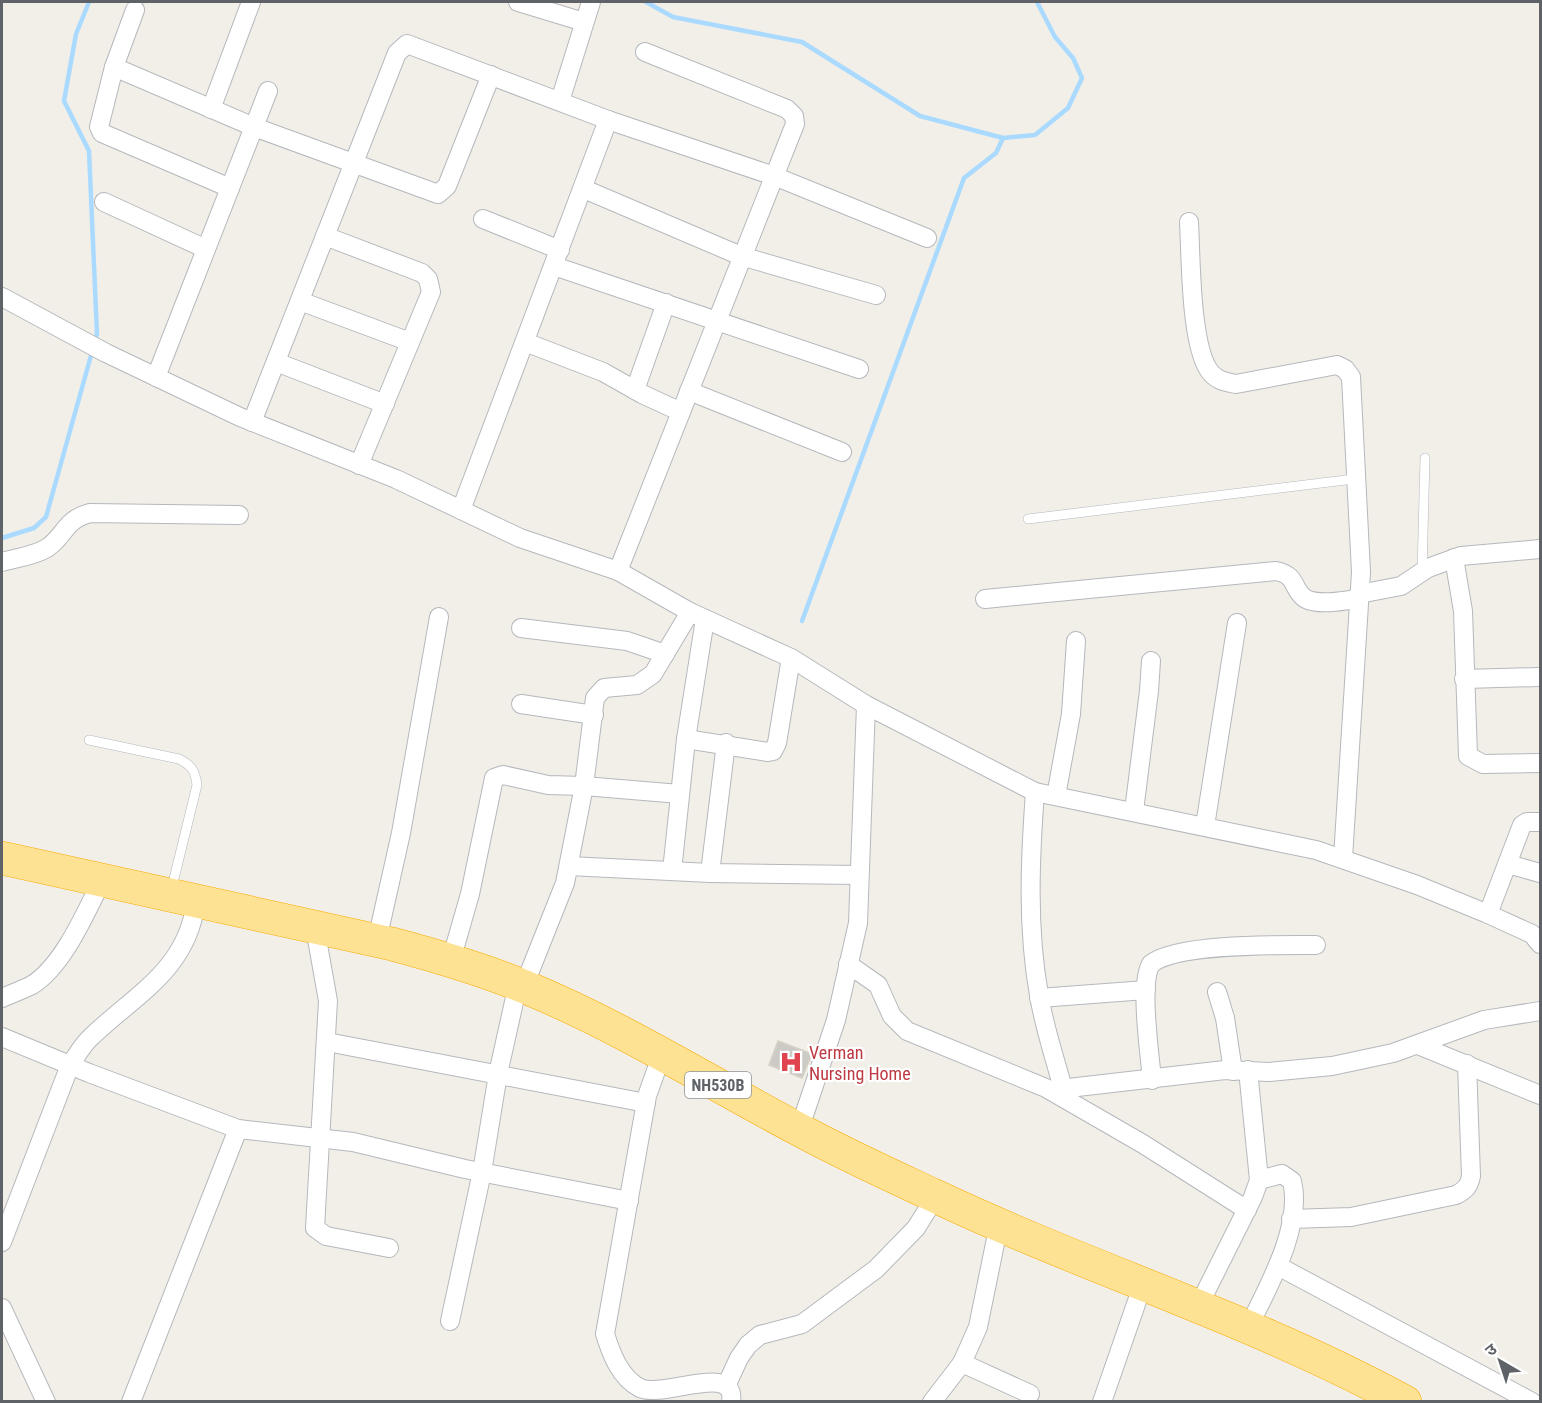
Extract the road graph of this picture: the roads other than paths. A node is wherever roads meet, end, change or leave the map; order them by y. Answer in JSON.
{"nodes":[{"id":1,"x":251,"y":2,"type":"edge"},
{"id":2,"x":518,"y":2,"type":"edge"},
{"id":3,"x":591,"y":2,"type":"edge"},
{"id":4,"x":135,"y":10,"type":"dead end"},
{"id":5,"x":584,"y":22,"type":"junction"},
{"id":6,"x":645,"y":52,"type":"dead end"},
{"id":7,"x":114,"y":67,"type":"junction"},
{"id":8,"x":491,"y":75,"type":"junction"},
{"id":9,"x":268,"y":91,"type":"dead end"},
{"id":10,"x":560,"y":101,"type":"junction"},
{"id":11,"x":211,"y":109,"type":"junction"},
{"id":12,"x":608,"y":120,"type":"junction"},
{"id":13,"x":254,"y":127,"type":"junction"},
{"id":14,"x":355,"y":163,"type":"junction"},
{"id":15,"x":774,"y":176,"type":"junction"},
{"id":16,"x":230,"y":188,"type":"junction"},
{"id":17,"x":584,"y":189,"type":"junction"},
{"id":18,"x":104,"y":202,"type":"dead end"},
{"id":19,"x":483,"y":219,"type":"dead end"},
{"id":20,"x":1189,"y":222,"type":"dead end"},
{"id":21,"x":325,"y":236,"type":"junction"},
{"id":22,"x":927,"y":238,"type":"dead end"},
{"id":23,"x":206,"y":249,"type":"junction"},
{"id":24,"x":741,"y":256,"type":"junction"},
{"id":25,"x":557,"y":258,"type":"junction"},
{"id":26,"x":876,"y":295,"type":"dead end"},
{"id":27,"x":2,"y":297,"type":"edge"},
{"id":28,"x":300,"y":301,"type":"junction"},
{"id":29,"x":666,"y":303,"type":"junction"},
{"id":30,"x":717,"y":320,"type":"junction"},
{"id":31,"x":410,"y":342,"type":"junction"},
{"id":32,"x":525,"y":342,"type":"junction"},
{"id":33,"x":276,"y":362,"type":"junction"},
{"id":34,"x":859,"y":369,"type":"dead end"},
{"id":35,"x":156,"y":377,"type":"junction"},
{"id":36,"x":635,"y":390,"type":"junction"},
{"id":37,"x":689,"y":391,"type":"junction"},
{"id":38,"x":385,"y":404,"type":"junction"},
{"id":39,"x":681,"y":412,"type":"junction"},
{"id":40,"x":252,"y":422,"type":"junction"},
{"id":41,"x":842,"y":452,"type":"dead end"},
{"id":42,"x":1425,"y":458,"type":"dead end"},
{"id":43,"x":359,"y":465,"type":"junction"},
{"id":44,"x":1354,"y":479,"type":"junction"},
{"id":45,"x":461,"y":510,"type":"junction"},
{"id":46,"x":239,"y":515,"type":"dead end"},
{"id":47,"x":1028,"y":519,"type":"dead end"},
{"id":48,"x":1540,"y":549,"type":"edge"},
{"id":49,"x":1454,"y":558,"type":"junction"},
{"id":50,"x":2,"y":562,"type":"edge"},
{"id":51,"x":618,"y":571,"type":"junction"},
{"id":52,"x":1422,"y":572,"type":"junction"},
{"id":53,"x":1359,"y":597,"type":"junction"},
{"id":54,"x":985,"y":599,"type":"dead end"},
{"id":55,"x":698,"y":616,"type":"junction"},
{"id":56,"x":439,"y":617,"type":"dead end"},
{"id":57,"x":1237,"y":623,"type":"dead end"},
{"id":58,"x":521,"y":628,"type":"dead end"},
{"id":59,"x":1076,"y":641,"type":"dead end"},
{"id":60,"x":664,"y":654,"type":"junction"},
{"id":61,"x":791,"y":658,"type":"junction"},
{"id":62,"x":1151,"y":660,"type":"dead end"},
{"id":63,"x":1540,"y":677,"type":"edge"},
{"id":64,"x":1464,"y":679,"type":"junction"},
{"id":65,"x":521,"y":704,"type":"dead end"},
{"id":66,"x":866,"y":705,"type":"junction"},
{"id":67,"x":594,"y":715,"type":"junction"},
{"id":68,"x":686,"y":739,"type":"junction"},
{"id":69,"x":89,"y":740,"type":"dead end"},
{"id":70,"x":726,"y":743,"type":"junction"},
{"id":71,"x":1540,"y":763,"type":"edge"},
{"id":72,"x":584,"y":786,"type":"junction"},
{"id":73,"x":1035,"y":792,"type":"junction"},
{"id":74,"x":680,"y":794,"type":"junction"},
{"id":75,"x":1056,"y":796,"type":"junction"},
{"id":76,"x":1134,"y":811,"type":"junction"},
{"id":77,"x":1540,"y":822,"type":"edge"},
{"id":78,"x":1205,"y":826,"type":"junction"},
{"id":79,"x":2,"y":858,"type":"edge"},
{"id":80,"x":1343,"y":858,"type":"junction"},
{"id":81,"x":1508,"y":864,"type":"junction"},
{"id":82,"x":569,"y":866,"type":"junction"},
{"id":83,"x":672,"y":871,"type":"junction"},
{"id":84,"x":710,"y":873,"type":"junction"},
{"id":85,"x":1540,"y":873,"type":"edge"},
{"id":86,"x":859,"y":875,"type":"junction"},
{"id":87,"x":102,"y":880,"type":"junction"},
{"id":88,"x":183,"y":899,"type":"junction"},
{"id":89,"x":1488,"y":914,"type":"junction"},
{"id":90,"x":315,"y":928,"type":"junction"},
{"id":91,"x":376,"y":940,"type":"junction"},
{"id":92,"x":1540,"y":944,"type":"edge"},
{"id":93,"x":1316,"y":945,"type":"dead end"},
{"id":94,"x":451,"y":960,"type":"junction"},
{"id":95,"x":848,"y":963,"type":"junction"},
{"id":96,"x":521,"y":985,"type":"junction"},
{"id":97,"x":1146,"y":990,"type":"junction"},
{"id":98,"x":1217,"y":992,"type":"dead end"},
{"id":99,"x":2,"y":998,"type":"edge"},
{"id":100,"x":1039,"y":998,"type":"junction"},
{"id":101,"x":1540,"y":1011,"type":"edge"},
{"id":102,"x":2,"y":1037,"type":"edge"},
{"id":103,"x":327,"y":1042,"type":"junction"},
{"id":104,"x":1418,"y":1045,"type":"junction"},
{"id":105,"x":662,"y":1054,"type":"junction"},
{"id":106,"x":1467,"y":1064,"type":"junction"},
{"id":107,"x":70,"y":1065,"type":"junction"},
{"id":108,"x":1241,"y":1070,"type":"junction"},
{"id":109,"x":498,"y":1074,"type":"junction"},
{"id":110,"x":1152,"y":1080,"type":"junction"},
{"id":111,"x":1057,"y":1090,"type":"junction"},
{"id":112,"x":1540,"y":1095,"type":"edge"},
{"id":113,"x":646,"y":1103,"type":"junction"},
{"id":114,"x":238,"y":1129,"type":"junction"},
{"id":115,"x":799,"y":1130,"type":"junction"},
{"id":116,"x":320,"y":1138,"type":"junction"},
{"id":117,"x":482,"y":1172,"type":"junction"},
{"id":118,"x":1259,"y":1180,"type":"junction"},
{"id":119,"x":936,"y":1196,"type":"junction"},
{"id":120,"x":629,"y":1202,"type":"junction"},
{"id":121,"x":1247,"y":1210,"type":"junction"},
{"id":122,"x":1291,"y":1218,"type":"junction"},
{"id":123,"x":999,"y":1224,"type":"junction"},
{"id":124,"x":2,"y":1242,"type":"edge"},
{"id":125,"x":389,"y":1248,"type":"dead end"},
{"id":126,"x":1278,"y":1266,"type":"junction"},
{"id":127,"x":1143,"y":1284,"type":"junction"},
{"id":128,"x":1199,"y":1305,"type":"junction"},
{"id":129,"x":2,"y":1308,"type":"edge"},
{"id":130,"x":450,"y":1321,"type":"dead end"},
{"id":131,"x":1249,"y":1326,"type":"junction"},
{"id":132,"x":962,"y":1364,"type":"junction"},
{"id":133,"x":729,"y":1393,"type":"edge"},
{"id":134,"x":1030,"y":1394,"type":"dead end"},
{"id":135,"x":46,"y":1401,"type":"edge"},
{"id":136,"x":131,"y":1401,"type":"edge"},
{"id":137,"x":932,"y":1401,"type":"edge"},
{"id":138,"x":1102,"y":1401,"type":"edge"},
{"id":139,"x":1405,"y":1401,"type":"edge"},
{"id":140,"x":1532,"y":1401,"type":"edge"}],
"edges":[{"from":1,"to":11,"type":"street"},
{"from":2,"to":5,"type":"street"},
{"from":3,"to":5,"type":"street"},
{"from":4,"to":7,"type":"street"},
{"from":5,"to":10,"type":"street"},
{"from":6,"to":15,"type":"street"},
{"from":7,"to":11,"type":"street"},
{"from":7,"to":16,"type":"street"},
{"from":8,"to":10,"type":"street"},
{"from":8,"to":14,"type":"street"},
{"from":8,"to":14,"type":"street"},
{"from":9,"to":13,"type":"street"},
{"from":10,"to":12,"type":"street"},
{"from":11,"to":13,"type":"street"},
{"from":12,"to":15,"type":"street"},
{"from":12,"to":17,"type":"street"},
{"from":13,"to":14,"type":"street"},
{"from":13,"to":16,"type":"street"},
{"from":14,"to":21,"type":"street"},
{"from":15,"to":22,"type":"street"},
{"from":15,"to":24,"type":"street"},
{"from":16,"to":23,"type":"street"},
{"from":17,"to":24,"type":"street"},
{"from":17,"to":25,"type":"street"},
{"from":18,"to":23,"type":"street"},
{"from":19,"to":25,"type":"street"},
{"from":20,"to":44,"type":"street"},
{"from":21,"to":28,"type":"street"},
{"from":21,"to":31,"type":"street"},
{"from":23,"to":35,"type":"street"},
{"from":24,"to":26,"type":"street"},
{"from":24,"to":30,"type":"street"},
{"from":25,"to":29,"type":"street"},
{"from":25,"to":32,"type":"street"},
{"from":27,"to":35,"type":"street"},
{"from":28,"to":31,"type":"street"},
{"from":28,"to":33,"type":"street"},
{"from":29,"to":30,"type":"street"},
{"from":29,"to":36,"type":"street"},
{"from":30,"to":34,"type":"street"},
{"from":30,"to":37,"type":"street"},
{"from":31,"to":38,"type":"street"},
{"from":32,"to":36,"type":"street"},
{"from":32,"to":45,"type":"street"},
{"from":33,"to":38,"type":"street"},
{"from":33,"to":40,"type":"street"},
{"from":35,"to":40,"type":"street"},
{"from":36,"to":39,"type":"street"},
{"from":37,"to":39,"type":"street"},
{"from":37,"to":41,"type":"street"},
{"from":38,"to":43,"type":"street"},
{"from":39,"to":51,"type":"street"},
{"from":40,"to":43,"type":"street"},
{"from":42,"to":52,"type":"lane"},
{"from":43,"to":45,"type":"street"},
{"from":44,"to":47,"type":"lane"},
{"from":44,"to":53,"type":"street"},
{"from":45,"to":51,"type":"street"},
{"from":46,"to":50,"type":"street"},
{"from":48,"to":49,"type":"street"},
{"from":49,"to":52,"type":"street"},
{"from":49,"to":64,"type":"street"},
{"from":51,"to":55,"type":"street"},
{"from":52,"to":53,"type":"street"},
{"from":53,"to":54,"type":"street"},
{"from":53,"to":80,"type":"street"},
{"from":55,"to":60,"type":"street"},
{"from":55,"to":61,"type":"street"},
{"from":55,"to":68,"type":"street"},
{"from":56,"to":91,"type":"street"},
{"from":57,"to":78,"type":"street"},
{"from":58,"to":60,"type":"street"},
{"from":59,"to":75,"type":"street"},
{"from":60,"to":67,"type":"street"},
{"from":61,"to":66,"type":"street"},
{"from":61,"to":70,"type":"street"},
{"from":62,"to":76,"type":"street"},
{"from":63,"to":64,"type":"street"},
{"from":64,"to":71,"type":"street"},
{"from":65,"to":67,"type":"street"},
{"from":66,"to":73,"type":"street"},
{"from":66,"to":86,"type":"street"},
{"from":67,"to":72,"type":"street"},
{"from":68,"to":70,"type":"street"},
{"from":68,"to":74,"type":"street"},
{"from":69,"to":88,"type":"lane"},
{"from":70,"to":84,"type":"street"},
{"from":72,"to":74,"type":"street"},
{"from":72,"to":82,"type":"street"},
{"from":72,"to":94,"type":"street"},
{"from":73,"to":75,"type":"street"},
{"from":73,"to":100,"type":"street"},
{"from":74,"to":83,"type":"street"},
{"from":75,"to":76,"type":"street"},
{"from":76,"to":78,"type":"street"},
{"from":77,"to":81,"type":"street"},
{"from":78,"to":80,"type":"street"},
{"from":79,"to":87,"type":"highway","number":"NH530B"},
{"from":80,"to":89,"type":"street"},
{"from":81,"to":85,"type":"street"},
{"from":81,"to":89,"type":"street"},
{"from":82,"to":83,"type":"street"},
{"from":82,"to":96,"type":"street"},
{"from":83,"to":84,"type":"street"},
{"from":84,"to":86,"type":"street"},
{"from":86,"to":95,"type":"street"},
{"from":87,"to":88,"type":"highway","number":"NH530B"},
{"from":87,"to":99,"type":"street"},
{"from":88,"to":90,"type":"highway","number":"NH530B"},
{"from":88,"to":107,"type":"street"},
{"from":89,"to":92,"type":"street"},
{"from":90,"to":91,"type":"highway","number":"NH530B"},
{"from":90,"to":103,"type":"street"},
{"from":91,"to":94,"type":"highway","number":"NH530B"},
{"from":93,"to":97,"type":"street"},
{"from":94,"to":96,"type":"highway","number":"NH530B"},
{"from":95,"to":111,"type":"street"},
{"from":95,"to":115,"type":"street"},
{"from":96,"to":105,"type":"highway","number":"NH530B"},
{"from":96,"to":109,"type":"street"},
{"from":97,"to":100,"type":"street"},
{"from":97,"to":110,"type":"street"},
{"from":98,"to":108,"type":"street"},
{"from":100,"to":111,"type":"street"},
{"from":101,"to":104,"type":"street"},
{"from":102,"to":107,"type":"street"},
{"from":103,"to":109,"type":"street"},
{"from":103,"to":116,"type":"street"},
{"from":104,"to":106,"type":"street"},
{"from":104,"to":108,"type":"street"},
{"from":105,"to":113,"type":"street"},
{"from":105,"to":115,"type":"highway","number":"NH530B"},
{"from":106,"to":112,"type":"street"},
{"from":106,"to":122,"type":"street"},
{"from":107,"to":114,"type":"street"},
{"from":107,"to":124,"type":"street"},
{"from":108,"to":110,"type":"street"},
{"from":108,"to":118,"type":"street"},
{"from":109,"to":113,"type":"street"},
{"from":109,"to":117,"type":"street"},
{"from":110,"to":111,"type":"street"},
{"from":111,"to":121,"type":"street"},
{"from":113,"to":120,"type":"street"},
{"from":114,"to":116,"type":"street"},
{"from":114,"to":136,"type":"street"},
{"from":115,"to":119,"type":"highway","number":"NH530B"},
{"from":116,"to":117,"type":"street"},
{"from":116,"to":125,"type":"street"},
{"from":117,"to":120,"type":"street"},
{"from":117,"to":130,"type":"street"},
{"from":118,"to":121,"type":"street"},
{"from":118,"to":122,"type":"street"},
{"from":119,"to":123,"type":"highway","number":"NH530B"},
{"from":119,"to":133,"type":"street"},
{"from":120,"to":133,"type":"street"},
{"from":121,"to":128,"type":"street"},
{"from":122,"to":126,"type":"street"},
{"from":123,"to":127,"type":"highway","number":"NH530B"},
{"from":123,"to":132,"type":"street"},
{"from":126,"to":131,"type":"street"},
{"from":126,"to":140,"type":"street"},
{"from":127,"to":128,"type":"highway","number":"NH530B"},
{"from":127,"to":138,"type":"street"},
{"from":128,"to":131,"type":"highway","number":"NH530B"},
{"from":129,"to":135,"type":"street"},
{"from":131,"to":139,"type":"highway","number":"NH530B"},
{"from":132,"to":134,"type":"street"},
{"from":132,"to":137,"type":"street"}]}
